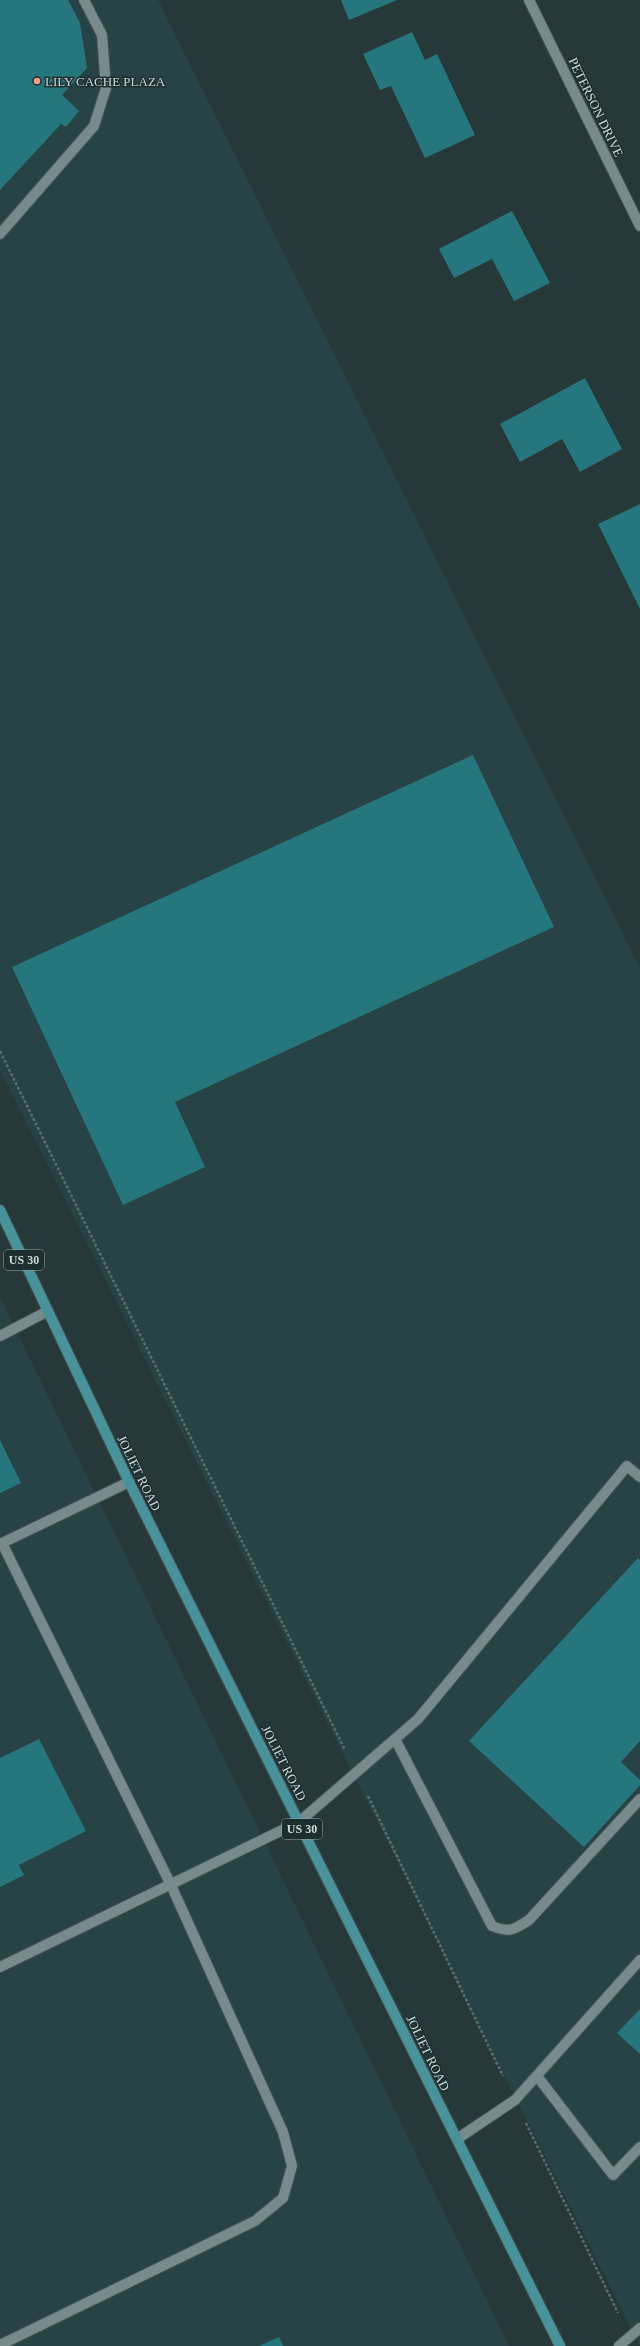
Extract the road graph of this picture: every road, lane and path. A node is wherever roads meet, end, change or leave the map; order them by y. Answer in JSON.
{"nodes":[{"id":1,"x":84,"y":0,"type":"edge"},
{"id":2,"x":530,"y":0,"type":"edge"},
{"id":3,"x":640,"y":226,"type":"edge"},
{"id":4,"x":0,"y":234,"type":"edge"},
{"id":5,"x":0,"y":1051,"type":"edge"},
{"id":6,"x":0,"y":1210,"type":"edge"},
{"id":7,"x":48,"y":1310,"type":"junction"},
{"id":8,"x":0,"y":1336,"type":"edge"},
{"id":9,"x":640,"y":1477,"type":"edge"},
{"id":10,"x":129,"y":1482,"type":"junction"},
{"id":11,"x":1,"y":1544,"type":"edge"},
{"id":12,"x":394,"y":1739,"type":"junction"},
{"id":13,"x":356,"y":1772,"type":"junction"},
{"id":14,"x":640,"y":1799,"type":"edge"},
{"id":15,"x":299,"y":1822,"type":"junction"},
{"id":16,"x":170,"y":1883,"type":"junction"},
{"id":17,"x":640,"y":1960,"type":"edge"},
{"id":18,"x":0,"y":1967,"type":"edge"},
{"id":19,"x":537,"y":2076,"type":"junction"},
{"id":20,"x":515,"y":2100,"type":"junction"},
{"id":21,"x":457,"y":2139,"type":"junction"},
{"id":22,"x":640,"y":2147,"type":"edge"},
{"id":23,"x":640,"y":2328,"type":"edge"},
{"id":24,"x":630,"y":2337,"type":"junction"},
{"id":25,"x":0,"y":2345,"type":"edge"},
{"id":26,"x":560,"y":2346,"type":"edge"},
{"id":27,"x":619,"y":2346,"type":"edge"}],
"edges":[{"from":1,"to":4,"type":"street"},
{"from":2,"to":3,"type":"street","name":"PETERSON DRIVE"},
{"from":5,"to":13,"type":"path"},
{"from":6,"to":7,"type":"main road","name":"JOLIET ROAD","number":"US 30"},
{"from":7,"to":8,"type":"street"},
{"from":7,"to":10,"type":"main road","name":"JOLIET ROAD","number":"US 30"},
{"from":9,"to":12,"type":"street"},
{"from":10,"to":11,"type":"street"},
{"from":10,"to":15,"type":"main road","name":"JOLIET ROAD","number":"US 30"},
{"from":11,"to":16,"type":"street"},
{"from":12,"to":13,"type":"street"},
{"from":12,"to":14,"type":"street"},
{"from":13,"to":15,"type":"street"},
{"from":13,"to":20,"type":"path"},
{"from":15,"to":16,"type":"street"},
{"from":15,"to":21,"type":"main road","name":"JOLIET ROAD","number":"US 30"},
{"from":16,"to":18,"type":"street"},
{"from":16,"to":25,"type":"street"},
{"from":17,"to":19,"type":"street"},
{"from":19,"to":20,"type":"street"},
{"from":19,"to":22,"type":"street"},
{"from":20,"to":21,"type":"street"},
{"from":20,"to":24,"type":"path"},
{"from":21,"to":26,"type":"main road","name":"JOLIET ROAD","number":"US 30"},
{"from":23,"to":24,"type":"street"},
{"from":24,"to":27,"type":"street"}]}
